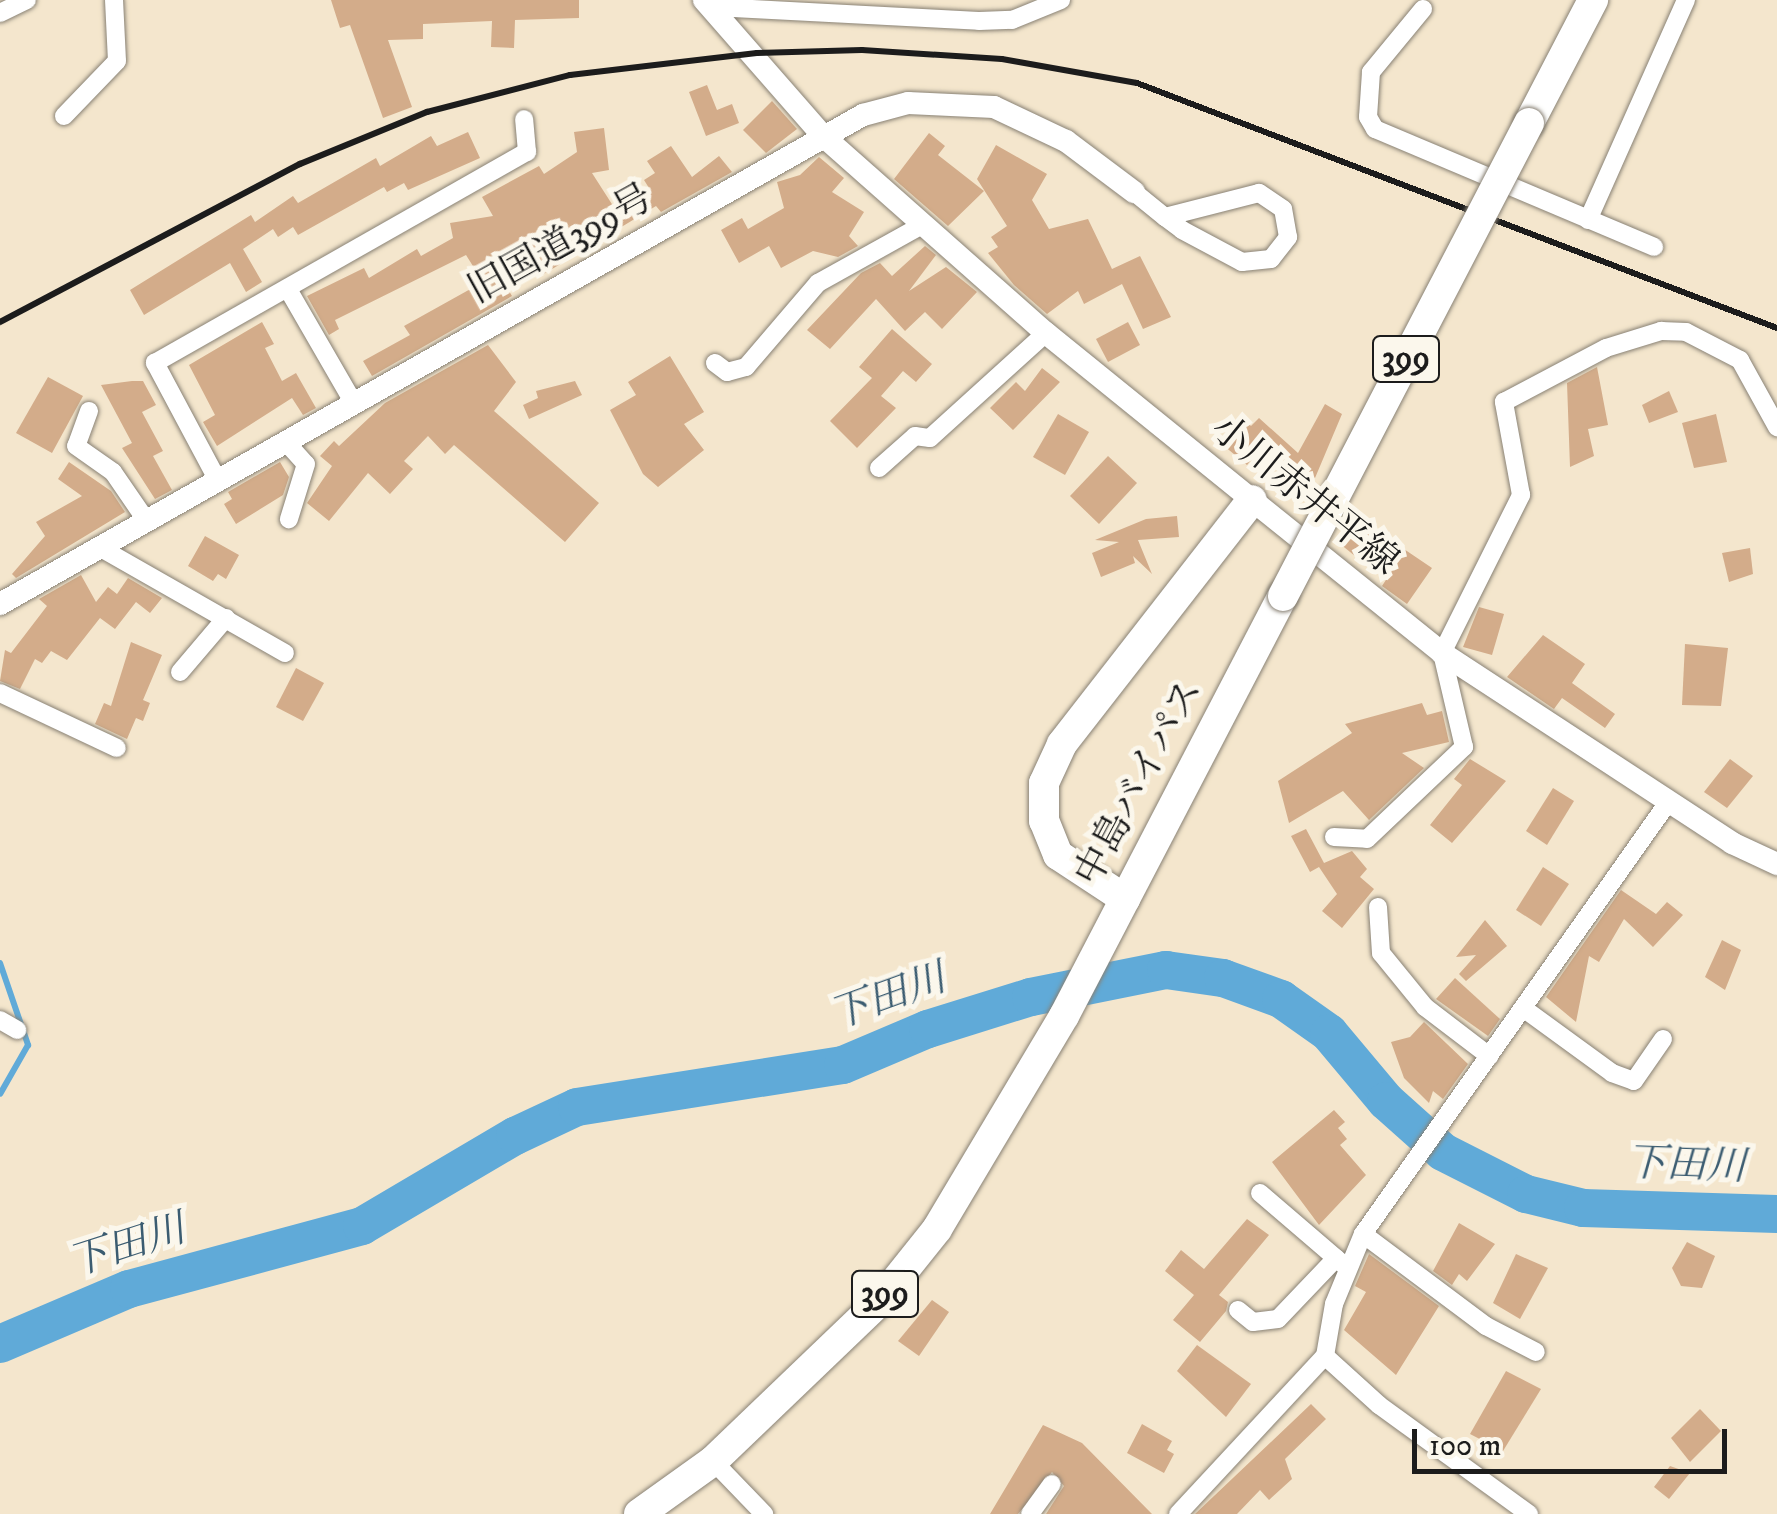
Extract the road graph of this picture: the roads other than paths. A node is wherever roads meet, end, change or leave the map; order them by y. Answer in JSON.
{"nodes":[{"id":1,"x":27,"y":0,"type":"edge"},
{"id":2,"x":114,"y":0,"type":"edge"},
{"id":3,"x":1061,"y":0,"type":"edge"},
{"id":4,"x":1593,"y":0,"type":"edge"},
{"id":5,"x":1686,"y":0,"type":"edge"},
{"id":6,"x":709,"y":4,"type":"edge"},
{"id":7,"x":1423,"y":8,"type":"dead end"},
{"id":8,"x":0,"y":13,"type":"edge"},
{"id":9,"x":64,"y":116,"type":"dead end"},
{"id":10,"x":524,"y":119,"type":"dead end"},
{"id":11,"x":822,"y":135,"type":"junction"},
{"id":12,"x":1134,"y":192,"type":"joint"},
{"id":13,"x":1166,"y":218,"type":"junction"},
{"id":14,"x":1588,"y":220,"type":"junction"},
{"id":15,"x":922,"y":225,"type":"junction"},
{"id":16,"x":1654,"y":246,"type":"dead end"},
{"id":17,"x":288,"y":291,"type":"junction"},
{"id":18,"x":1046,"y":333,"type":"junction"},
{"id":19,"x":715,"y":363,"type":"dead end"},
{"id":20,"x":354,"y":402,"type":"junction"},
{"id":21,"x":89,"y":411,"type":"dead end"},
{"id":22,"x":1777,"y":426,"type":"edge"},
{"id":23,"x":285,"y":441,"type":"junction"},
{"id":24,"x":879,"y":468,"type":"dead end"},
{"id":25,"x":218,"y":479,"type":"junction"},
{"id":26,"x":1252,"y":500,"type":"junction"},
{"id":27,"x":288,"y":518,"type":"dead end"},
{"id":28,"x":146,"y":520,"type":"junction"},
{"id":29,"x":100,"y":546,"type":"junction"},
{"id":30,"x":0,"y":604,"type":"edge"},
{"id":31,"x":226,"y":618,"type":"junction"},
{"id":32,"x":286,"y":652,"type":"dead end"},
{"id":33,"x":1442,"y":653,"type":"junction"},
{"id":34,"x":180,"y":672,"type":"dead end"},
{"id":35,"x":0,"y":694,"type":"edge"},
{"id":36,"x":117,"y":748,"type":"dead end"},
{"id":37,"x":1669,"y":801,"type":"junction"},
{"id":38,"x":1334,"y":838,"type":"dead end"},
{"id":39,"x":1777,"y":864,"type":"edge"},
{"id":40,"x":1125,"y":899,"type":"junction"},
{"id":41,"x":1378,"y":907,"type":"dead end"},
{"id":42,"x":1522,"y":1008,"type":"junction"},
{"id":43,"x":0,"y":1020,"type":"edge"},
{"id":44,"x":17,"y":1030,"type":"dead end"},
{"id":45,"x":1663,"y":1039,"type":"dead end"},
{"id":46,"x":1489,"y":1056,"type":"junction"},
{"id":47,"x":1260,"y":1193,"type":"dead end"},
{"id":48,"x":1362,"y":1234,"type":"junction"},
{"id":49,"x":1340,"y":1262,"type":"junction"},
{"id":50,"x":1238,"y":1310,"type":"dead end"},
{"id":51,"x":1536,"y":1352,"type":"dead end"},
{"id":52,"x":1324,"y":1356,"type":"junction"},
{"id":53,"x":712,"y":1461,"type":"junction"},
{"id":54,"x":1052,"y":1484,"type":"dead end"},
{"id":55,"x":639,"y":1514,"type":"edge"},
{"id":56,"x":764,"y":1514,"type":"edge"},
{"id":57,"x":1030,"y":1514,"type":"edge"},
{"id":58,"x":1178,"y":1514,"type":"edge"},
{"id":59,"x":1529,"y":1514,"type":"edge"}],
"edges":[{"from":1,"to":8,"type":"street"},
{"from":2,"to":9,"type":"street"},
{"from":3,"to":6,"type":"street"},
{"from":4,"to":40,"type":"highway","name":"中島バイパス","number":"399","bridge":true},
{"from":5,"to":14,"type":"street"},
{"from":6,"to":11,"type":"street","name":"小川赤井平線"},
{"from":7,"to":14,"type":"street"},
{"from":10,"to":17,"type":"street"},
{"from":11,"to":12,"type":"street","name":"旧国道399号"},
{"from":11,"to":15,"type":"street","name":"小川赤井平線"},
{"from":11,"to":20,"type":"street","name":"旧国道399号"},
{"from":12,"to":13,"type":"street","name":"旧国道399号"},
{"from":13,"to":13,"type":"street","name":"旧国道399号"},
{"from":14,"to":16,"type":"street"},
{"from":15,"to":18,"type":"street","name":"小川赤井平線"},
{"from":15,"to":19,"type":"street"},
{"from":17,"to":20,"type":"street"},
{"from":17,"to":25,"type":"street"},
{"from":18,"to":24,"type":"street"},
{"from":18,"to":26,"type":"street","name":"小川赤井平線"},
{"from":20,"to":23,"type":"street","name":"旧国道399号"},
{"from":21,"to":28,"type":"street"},
{"from":22,"to":33,"type":"street"},
{"from":23,"to":25,"type":"street","name":"旧国道399号"},
{"from":23,"to":27,"type":"street"},
{"from":25,"to":28,"type":"street","name":"旧国道399号"},
{"from":26,"to":33,"type":"street","name":"小川赤井平線"},
{"from":26,"to":40,"type":"highway"},
{"from":28,"to":29,"type":"street","name":"旧国道399号"},
{"from":29,"to":30,"type":"street","name":"旧国道399号"},
{"from":29,"to":31,"type":"street"},
{"from":31,"to":32,"type":"street"},
{"from":31,"to":34,"type":"street"},
{"from":33,"to":37,"type":"street","name":"小川赤井平線"},
{"from":33,"to":38,"type":"street"},
{"from":35,"to":36,"type":"street"},
{"from":37,"to":39,"type":"street","name":"小川赤井平線"},
{"from":37,"to":42,"type":"street"},
{"from":40,"to":53,"type":"highway","name":"中島バイパス","number":"399"},
{"from":41,"to":46,"type":"street"},
{"from":42,"to":45,"type":"street"},
{"from":42,"to":46,"type":"street"},
{"from":43,"to":44,"type":"street"},
{"from":46,"to":48,"type":"street"},
{"from":47,"to":49,"type":"street"},
{"from":48,"to":49,"type":"street"},
{"from":48,"to":51,"type":"street"},
{"from":49,"to":50,"type":"street"},
{"from":49,"to":52,"type":"street"},
{"from":52,"to":58,"type":"street"},
{"from":52,"to":59,"type":"street"},
{"from":53,"to":55,"type":"highway","name":"中島バイパス","number":"399"},
{"from":53,"to":56,"type":"street"},
{"from":54,"to":57,"type":"street"}]}
